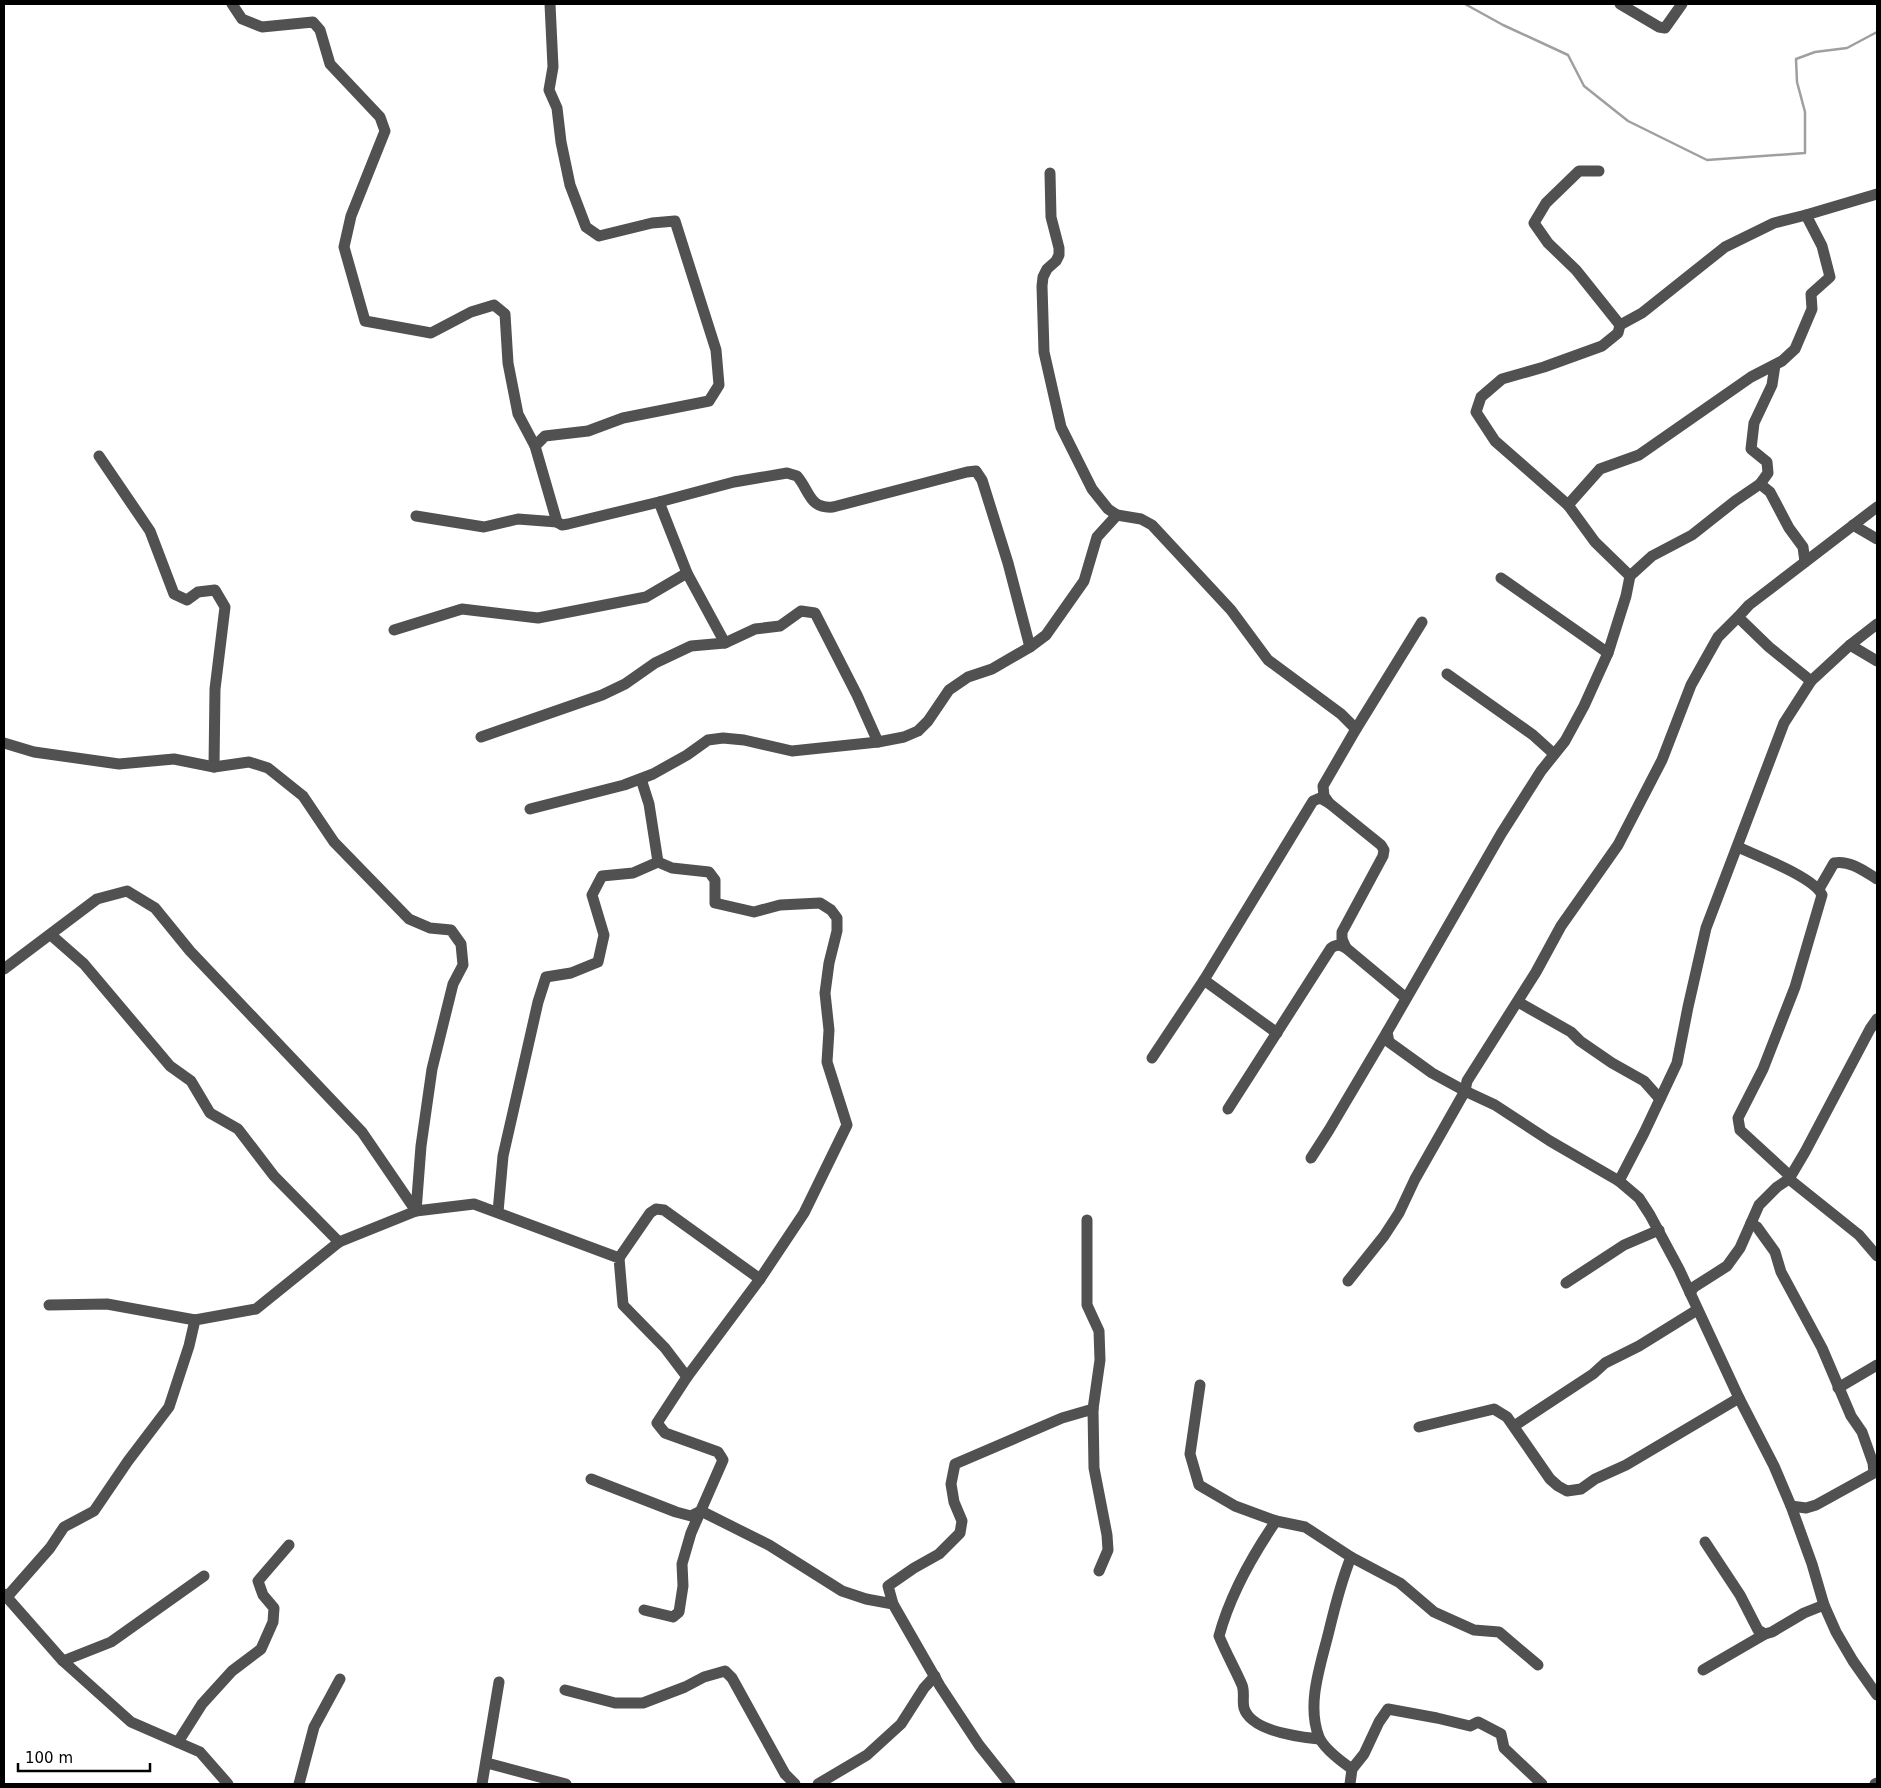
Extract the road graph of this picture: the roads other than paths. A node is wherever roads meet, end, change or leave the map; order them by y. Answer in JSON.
{"nodes":[{"id":1,"x":232,"y":4,"type":"edge"},
{"id":2,"x":550,"y":4,"type":"edge"},
{"id":3,"x":1620,"y":4,"type":"edge"},
{"id":4,"x":1682,"y":4,"type":"edge"},
{"id":5,"x":1599,"y":171,"type":"dead end"},
{"id":6,"x":1050,"y":173,"type":"dead end"},
{"id":7,"x":1877,"y":194,"type":"edge"},
{"id":8,"x":1806,"y":215,"type":"junction"},
{"id":9,"x":1620,"y":325,"type":"junction"},
{"id":10,"x":1775,"y":365,"type":"junction"},
{"id":11,"x":535,"y":446,"type":"junction"},
{"id":12,"x":99,"y":456,"type":"dead end"},
{"id":13,"x":1760,"y":484,"type":"junction"},
{"id":14,"x":659,"y":502,"type":"junction"},
{"id":15,"x":1568,"y":505,"type":"junction"},
{"id":16,"x":1877,"y":507,"type":"edge"},
{"id":17,"x":1117,"y":515,"type":"junction"},
{"id":18,"x":416,"y":516,"type":"dead end"},
{"id":19,"x":557,"y":522,"type":"junction"},
{"id":20,"x":1853,"y":525,"type":"junction"},
{"id":21,"x":1877,"y":539,"type":"edge"},
{"id":22,"x":1805,"y":562,"type":"junction"},
{"id":23,"x":687,"y":573,"type":"junction"},
{"id":24,"x":1630,"y":576,"type":"junction"},
{"id":25,"x":1501,"y":578,"type":"dead end"},
{"id":26,"x":1738,"y":617,"type":"junction"},
{"id":27,"x":1422,"y":622,"type":"dead end"},
{"id":28,"x":1877,"y":624,"type":"edge"},
{"id":29,"x":394,"y":630,"type":"dead end"},
{"id":30,"x":725,"y":643,"type":"junction"},
{"id":31,"x":1850,"y":645,"type":"junction"},
{"id":32,"x":1030,"y":647,"type":"junction"},
{"id":33,"x":1608,"y":653,"type":"junction"},
{"id":34,"x":1877,"y":661,"type":"edge"},
{"id":35,"x":1447,"y":674,"type":"dead end"},
{"id":36,"x":1811,"y":681,"type":"junction"},
{"id":37,"x":1356,"y":729,"type":"junction"},
{"id":38,"x":481,"y":737,"type":"dead end"},
{"id":39,"x":4,"y":742,"type":"edge"},
{"id":40,"x":878,"y":742,"type":"junction"},
{"id":41,"x":1554,"y":754,"type":"junction"},
{"id":42,"x":214,"y":767,"type":"junction"},
{"id":43,"x":641,"y":779,"type":"junction"},
{"id":44,"x":1329,"y":803,"type":"junction"},
{"id":45,"x":530,"y":809,"type":"dead end"},
{"id":46,"x":1738,"y":847,"type":"junction"},
{"id":47,"x":658,"y":862,"type":"junction"},
{"id":48,"x":1877,"y":878,"type":"edge"},
{"id":49,"x":1819,"y":889,"type":"junction"},
{"id":50,"x":51,"y":935,"type":"junction"},
{"id":51,"x":1346,"y":948,"type":"junction"},
{"id":52,"x":4,"y":969,"type":"edge"},
{"id":53,"x":1204,"y":980,"type":"junction"},
{"id":54,"x":1406,"y":998,"type":"junction"},
{"id":55,"x":1518,"y":1002,"type":"junction"},
{"id":56,"x":1877,"y":1019,"type":"edge"},
{"id":57,"x":1388,"y":1032,"type":"junction"},
{"id":58,"x":1277,"y":1033,"type":"junction"},
{"id":59,"x":1152,"y":1058,"type":"dead end"},
{"id":60,"x":1464,"y":1091,"type":"junction"},
{"id":61,"x":1660,"y":1099,"type":"junction"},
{"id":62,"x":1228,"y":1109,"type":"dead end"},
{"id":63,"x":1311,"y":1158,"type":"dead end"},
{"id":64,"x":1790,"y":1178,"type":"junction"},
{"id":65,"x":1619,"y":1181,"type":"junction"},
{"id":66,"x":416,"y":1211,"type":"junction"},
{"id":67,"x":498,"y":1212,"type":"junction"},
{"id":68,"x":1087,"y":1220,"type":"dead end"},
{"id":69,"x":1750,"y":1223,"type":"junction"},
{"id":70,"x":1659,"y":1230,"type":"junction"},
{"id":71,"x":339,"y":1242,"type":"junction"},
{"id":72,"x":1877,"y":1256,"type":"edge"},
{"id":73,"x":619,"y":1258,"type":"junction"},
{"id":74,"x":760,"y":1279,"type":"junction"},
{"id":75,"x":1348,"y":1282,"type":"dead end"},
{"id":76,"x":1566,"y":1283,"type":"dead end"},
{"id":77,"x":1690,"y":1294,"type":"junction"},
{"id":78,"x":49,"y":1305,"type":"dead end"},
{"id":79,"x":1697,"y":1310,"type":"junction"},
{"id":80,"x":194,"y":1320,"type":"junction"},
{"id":81,"x":1877,"y":1365,"type":"edge"},
{"id":82,"x":687,"y":1376,"type":"junction"},
{"id":83,"x":1200,"y":1385,"type":"dead end"},
{"id":84,"x":1838,"y":1388,"type":"junction"},
{"id":85,"x":1739,"y":1398,"type":"junction"},
{"id":86,"x":1093,"y":1409,"type":"junction"},
{"id":87,"x":1514,"y":1426,"type":"junction"},
{"id":88,"x":1419,"y":1427,"type":"dead end"},
{"id":89,"x":1876,"y":1474,"type":"edge"},
{"id":90,"x":592,"y":1478,"type":"dead end"},
{"id":91,"x":1791,"y":1506,"type":"junction"},
{"id":92,"x":701,"y":1512,"type":"junction"},
{"id":93,"x":1276,"y":1520,"type":"junction"},
{"id":94,"x":1705,"y":1542,"type":"dead end"},
{"id":95,"x":289,"y":1545,"type":"dead end"},
{"id":96,"x":1351,"y":1557,"type":"junction"},
{"id":97,"x":1099,"y":1571,"type":"dead end"},
{"id":98,"x":204,"y":1576,"type":"dead end"},
{"id":99,"x":5,"y":1596,"type":"edge"},
{"id":100,"x":894,"y":1604,"type":"junction"},
{"id":101,"x":1824,"y":1605,"type":"junction"},
{"id":102,"x":644,"y":1610,"type":"dead end"},
{"id":103,"x":1765,"y":1634,"type":"junction"},
{"id":104,"x":63,"y":1661,"type":"junction"},
{"id":105,"x":1538,"y":1665,"type":"dead end"},
{"id":106,"x":1703,"y":1670,"type":"dead end"},
{"id":107,"x":935,"y":1676,"type":"junction"},
{"id":108,"x":340,"y":1679,"type":"dead end"},
{"id":109,"x":498,"y":1682,"type":"dead end"},
{"id":110,"x":565,"y":1690,"type":"dead end"},
{"id":111,"x":1877,"y":1694,"type":"edge"},
{"id":112,"x":1319,"y":1738,"type":"junction"},
{"id":113,"x":178,"y":1742,"type":"junction"},
{"id":114,"x":487,"y":1763,"type":"junction"},
{"id":115,"x":1352,"y":1769,"type":"junction"},
{"id":116,"x":228,"y":1784,"type":"edge"},
{"id":117,"x":299,"y":1784,"type":"edge"},
{"id":118,"x":482,"y":1784,"type":"edge"},
{"id":119,"x":566,"y":1784,"type":"edge"},
{"id":120,"x":795,"y":1784,"type":"edge"},
{"id":121,"x":818,"y":1784,"type":"edge"},
{"id":122,"x":1010,"y":1784,"type":"edge"},
{"id":123,"x":1350,"y":1784,"type":"edge"},
{"id":124,"x":1542,"y":1784,"type":"edge"}],
"edges":[{"from":1,"to":11,"type":"street"},
{"from":2,"to":11,"type":"street"},
{"from":3,"to":4,"type":"street"},
{"from":5,"to":9,"type":"street"},
{"from":6,"to":17,"type":"street"},
{"from":7,"to":8,"type":"street"},
{"from":8,"to":9,"type":"street"},
{"from":8,"to":10,"type":"street"},
{"from":9,"to":15,"type":"street"},
{"from":10,"to":13,"type":"street"},
{"from":10,"to":15,"type":"street"},
{"from":11,"to":19,"type":"street"},
{"from":12,"to":42,"type":"street"},
{"from":13,"to":22,"type":"street"},
{"from":13,"to":24,"type":"street"},
{"from":14,"to":19,"type":"street"},
{"from":14,"to":23,"type":"street"},
{"from":14,"to":32,"type":"street"},
{"from":15,"to":24,"type":"street"},
{"from":16,"to":20,"type":"street"},
{"from":17,"to":32,"type":"street"},
{"from":17,"to":37,"type":"street"},
{"from":18,"to":19,"type":"street"},
{"from":20,"to":21,"type":"street"},
{"from":20,"to":22,"type":"street"},
{"from":22,"to":26,"type":"street"},
{"from":23,"to":29,"type":"street"},
{"from":23,"to":30,"type":"street"},
{"from":24,"to":33,"type":"street"},
{"from":25,"to":33,"type":"street"},
{"from":26,"to":36,"type":"street"},
{"from":26,"to":55,"type":"street"},
{"from":27,"to":37,"type":"street"},
{"from":28,"to":31,"type":"street"},
{"from":30,"to":38,"type":"street"},
{"from":30,"to":40,"type":"street"},
{"from":31,"to":34,"type":"street"},
{"from":31,"to":36,"type":"street"},
{"from":32,"to":40,"type":"street"},
{"from":33,"to":41,"type":"street"},
{"from":35,"to":41,"type":"street"},
{"from":36,"to":46,"type":"street"},
{"from":37,"to":44,"type":"street"},
{"from":39,"to":42,"type":"street"},
{"from":40,"to":43,"type":"street"},
{"from":41,"to":54,"type":"street"},
{"from":42,"to":66,"type":"street"},
{"from":43,"to":45,"type":"street"},
{"from":43,"to":47,"type":"street"},
{"from":44,"to":51,"type":"street"},
{"from":44,"to":53,"type":"street"},
{"from":46,"to":49,"type":"street"},
{"from":46,"to":61,"type":"street"},
{"from":47,"to":67,"type":"street"},
{"from":47,"to":74,"type":"street"},
{"from":48,"to":49,"type":"street"},
{"from":49,"to":64,"type":"street"},
{"from":50,"to":52,"type":"street"},
{"from":50,"to":66,"type":"street"},
{"from":50,"to":71,"type":"street"},
{"from":51,"to":54,"type":"street"},
{"from":51,"to":58,"type":"street"},
{"from":53,"to":58,"type":"street"},
{"from":53,"to":59,"type":"street"},
{"from":54,"to":57,"type":"street"},
{"from":55,"to":60,"type":"street"},
{"from":55,"to":61,"type":"street"},
{"from":56,"to":64,"type":"street"},
{"from":57,"to":60,"type":"street"},
{"from":57,"to":63,"type":"street"},
{"from":58,"to":62,"type":"street"},
{"from":60,"to":65,"type":"street"},
{"from":60,"to":75,"type":"street"},
{"from":61,"to":65,"type":"street"},
{"from":64,"to":69,"type":"street"},
{"from":64,"to":72,"type":"street"},
{"from":65,"to":70,"type":"street"},
{"from":66,"to":67,"type":"street"},
{"from":66,"to":71,"type":"street"},
{"from":67,"to":73,"type":"street"},
{"from":68,"to":86,"type":"street"},
{"from":69,"to":77,"type":"street"},
{"from":69,"to":84,"type":"street"},
{"from":70,"to":76,"type":"street"},
{"from":70,"to":77,"type":"street"},
{"from":71,"to":80,"type":"street"},
{"from":73,"to":74,"type":"street"},
{"from":73,"to":82,"type":"street"},
{"from":74,"to":82,"type":"street"},
{"from":77,"to":79,"type":"street"},
{"from":78,"to":80,"type":"street"},
{"from":79,"to":85,"type":"street"},
{"from":79,"to":87,"type":"street"},
{"from":80,"to":99,"type":"street"},
{"from":81,"to":84,"type":"street"},
{"from":82,"to":92,"type":"street"},
{"from":83,"to":93,"type":"street"},
{"from":84,"to":89,"type":"street"},
{"from":85,"to":87,"type":"street"},
{"from":85,"to":91,"type":"street"},
{"from":86,"to":97,"type":"street"},
{"from":86,"to":100,"type":"street"},
{"from":87,"to":88,"type":"street"},
{"from":89,"to":91,"type":"street"},
{"from":90,"to":92,"type":"street"},
{"from":91,"to":101,"type":"street"},
{"from":92,"to":100,"type":"street"},
{"from":92,"to":102,"type":"street"},
{"from":93,"to":96,"type":"street"},
{"from":93,"to":112,"type":"street"},
{"from":94,"to":103,"type":"street"},
{"from":95,"to":113,"type":"street"},
{"from":96,"to":105,"type":"street"},
{"from":96,"to":112,"type":"street"},
{"from":98,"to":104,"type":"street"},
{"from":99,"to":104,"type":"street"},
{"from":100,"to":107,"type":"street"},
{"from":101,"to":103,"type":"street"},
{"from":101,"to":111,"type":"street"},
{"from":103,"to":106,"type":"street"},
{"from":104,"to":113,"type":"street"},
{"from":107,"to":121,"type":"street"},
{"from":107,"to":122,"type":"street"},
{"from":108,"to":117,"type":"street"},
{"from":109,"to":114,"type":"street"},
{"from":110,"to":120,"type":"street"},
{"from":112,"to":115,"type":"street"},
{"from":113,"to":116,"type":"street"},
{"from":114,"to":118,"type":"street"},
{"from":114,"to":119,"type":"street"},
{"from":115,"to":123,"type":"street"},
{"from":115,"to":124,"type":"street"}]}
